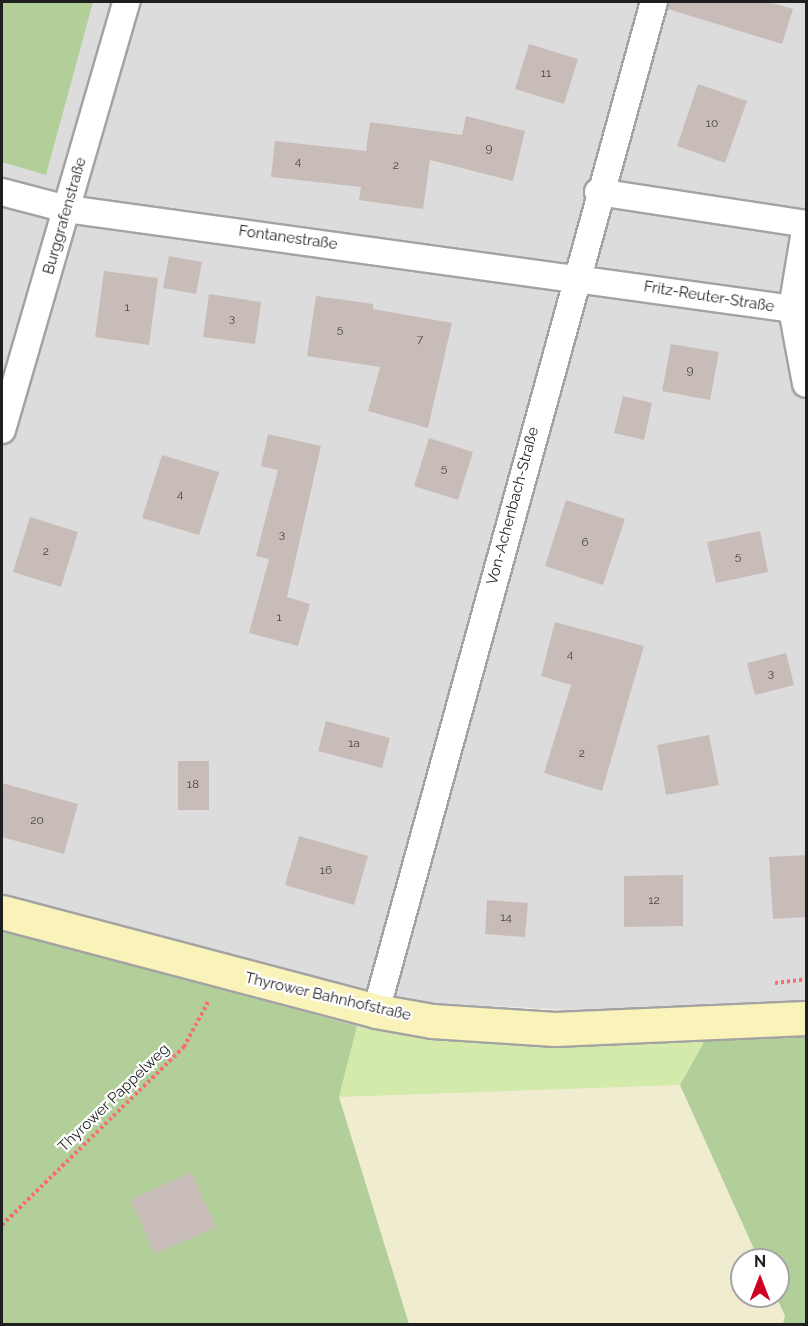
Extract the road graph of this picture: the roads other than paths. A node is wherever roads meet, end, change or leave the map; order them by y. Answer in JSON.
{"nodes":[{"id":1,"x":126,"y":2,"type":"edge"},
{"id":2,"x":654,"y":2,"type":"edge"},
{"id":3,"x":2,"y":192,"type":"edge"},
{"id":4,"x":598,"y":192,"type":"junction"},
{"id":5,"x":68,"y":209,"type":"junction"},
{"id":6,"x":806,"y":224,"type":"edge"},
{"id":7,"x":575,"y":276,"type":"junction"},
{"id":8,"x":792,"y":309,"type":"junction"},
{"id":9,"x":807,"y":384,"type":"edge"},
{"id":10,"x":2,"y":430,"type":"edge"},
{"id":11,"x":2,"y":912,"type":"edge"},
{"id":12,"x":376,"y":1011,"type":"junction"},
{"id":13,"x":807,"y":1018,"type":"edge"}],
"edges":[{"from":1,"to":5,"type":"street","name":"Burggrafenstraße"},
{"from":2,"to":4,"type":"street","name":"Von-Achenbach-Straße"},
{"from":3,"to":5,"type":"street","name":"Fontanestraße"},
{"from":4,"to":6,"type":"street","name":"Fritz-Reuter-Straße"},
{"from":4,"to":7,"type":"street","name":"Von-Achenbach-Straße"},
{"from":5,"to":7,"type":"street","name":"Fontanestraße"},
{"from":5,"to":10,"type":"street","name":"Burggrafenstraße"},
{"from":6,"to":8,"type":"street","name":"Fritz-Reuter-Straße"},
{"from":7,"to":8,"type":"street","name":"Fritz-Reuter-Straße"},
{"from":7,"to":12,"type":"street","name":"Von-Achenbach-Straße"},
{"from":8,"to":9,"type":"street"},
{"from":11,"to":12,"type":"main road","name":"Thyrower Bahnhofstraße"},
{"from":12,"to":13,"type":"main road","name":"Thyrower Bahnhofstraße"}]}
